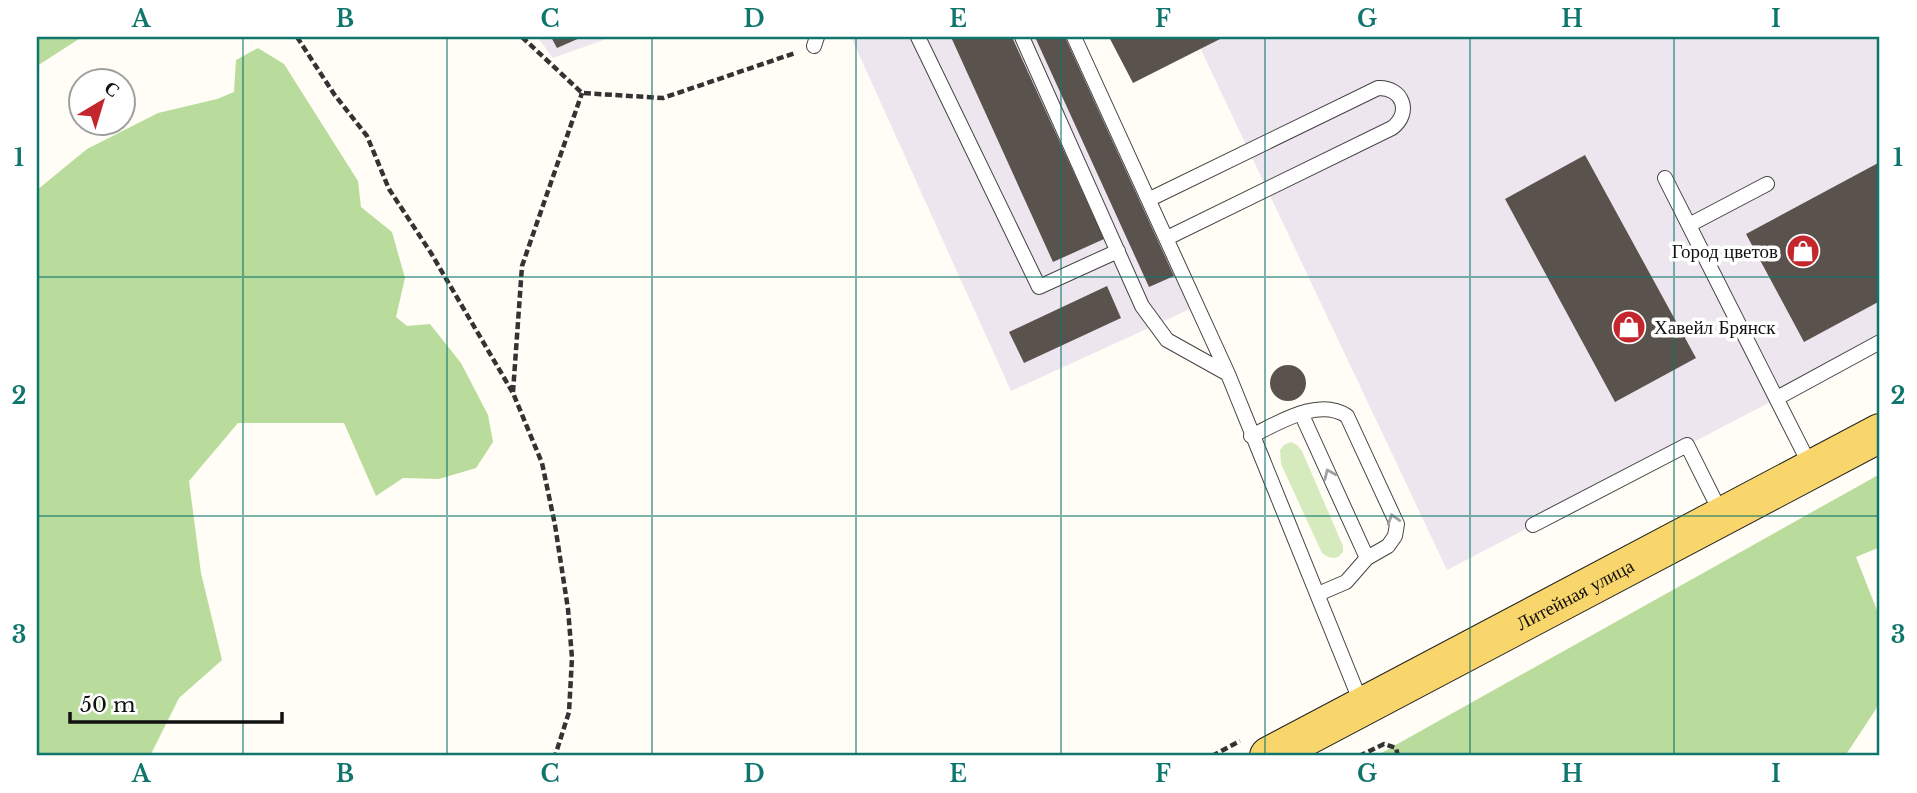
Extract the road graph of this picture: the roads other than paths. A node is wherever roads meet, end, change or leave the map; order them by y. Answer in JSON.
{"nodes":[{"id":1,"x":918,"y":37,"type":"edge"},
{"id":2,"x":1022,"y":37,"type":"edge"},
{"id":3,"x":1074,"y":37,"type":"edge"},
{"id":4,"x":1665,"y":178,"type":"dead end"},
{"id":5,"x":1767,"y":184,"type":"dead end"},
{"id":6,"x":1150,"y":199,"type":"junction"},
{"id":7,"x":1689,"y":225,"type":"junction"},
{"id":8,"x":1167,"y":238,"type":"junction"},
{"id":9,"x":1118,"y":251,"type":"junction"},
{"id":10,"x":1880,"y":342,"type":"edge"},
{"id":11,"x":1228,"y":374,"type":"junction"},
{"id":12,"x":1777,"y":398,"type":"junction"},
{"id":13,"x":1301,"y":413,"type":"junction"},
{"id":14,"x":1880,"y":433,"type":"edge"},
{"id":15,"x":1251,"y":436,"type":"junction"},
{"id":16,"x":1812,"y":469,"type":"junction"},
{"id":17,"x":1723,"y":516,"type":"junction"},
{"id":18,"x":1533,"y":525,"type":"dead end"},
{"id":19,"x":1367,"y":558,"type":"junction"},
{"id":20,"x":1318,"y":594,"type":"junction"},
{"id":21,"x":1363,"y":706,"type":"junction"},
{"id":22,"x":1270,"y":756,"type":"edge"}],
"edges":[{"from":1,"to":9,"type":"lane"},
{"from":2,"to":9,"type":"lane"},
{"from":3,"to":6,"type":"lane"},
{"from":4,"to":7,"type":"lane"},
{"from":5,"to":7,"type":"lane"},
{"from":6,"to":8,"type":"lane"},
{"from":6,"to":8,"type":"lane"},
{"from":7,"to":12,"type":"lane"},
{"from":8,"to":11,"type":"lane"},
{"from":9,"to":11,"type":"lane"},
{"from":10,"to":12,"type":"lane"},
{"from":11,"to":15,"type":"lane"},
{"from":12,"to":16,"type":"lane"},
{"from":13,"to":15,"type":"lane"},
{"from":19,"to":13,"type":"lane","one_way":true},
{"from":19,"to":13,"type":"lane","one_way":true},
{"from":14,"to":16,"type":"main road","name":"Литейная улица"},
{"from":15,"to":20,"type":"lane"},
{"from":16,"to":17,"type":"main road","name":"Литейная улица"},
{"from":17,"to":18,"type":"lane"},
{"from":17,"to":21,"type":"main road","name":"Литейная улица"},
{"from":19,"to":20,"type":"lane"},
{"from":20,"to":21,"type":"lane"},
{"from":21,"to":22,"type":"main road","name":"Литейная улица"}]}
